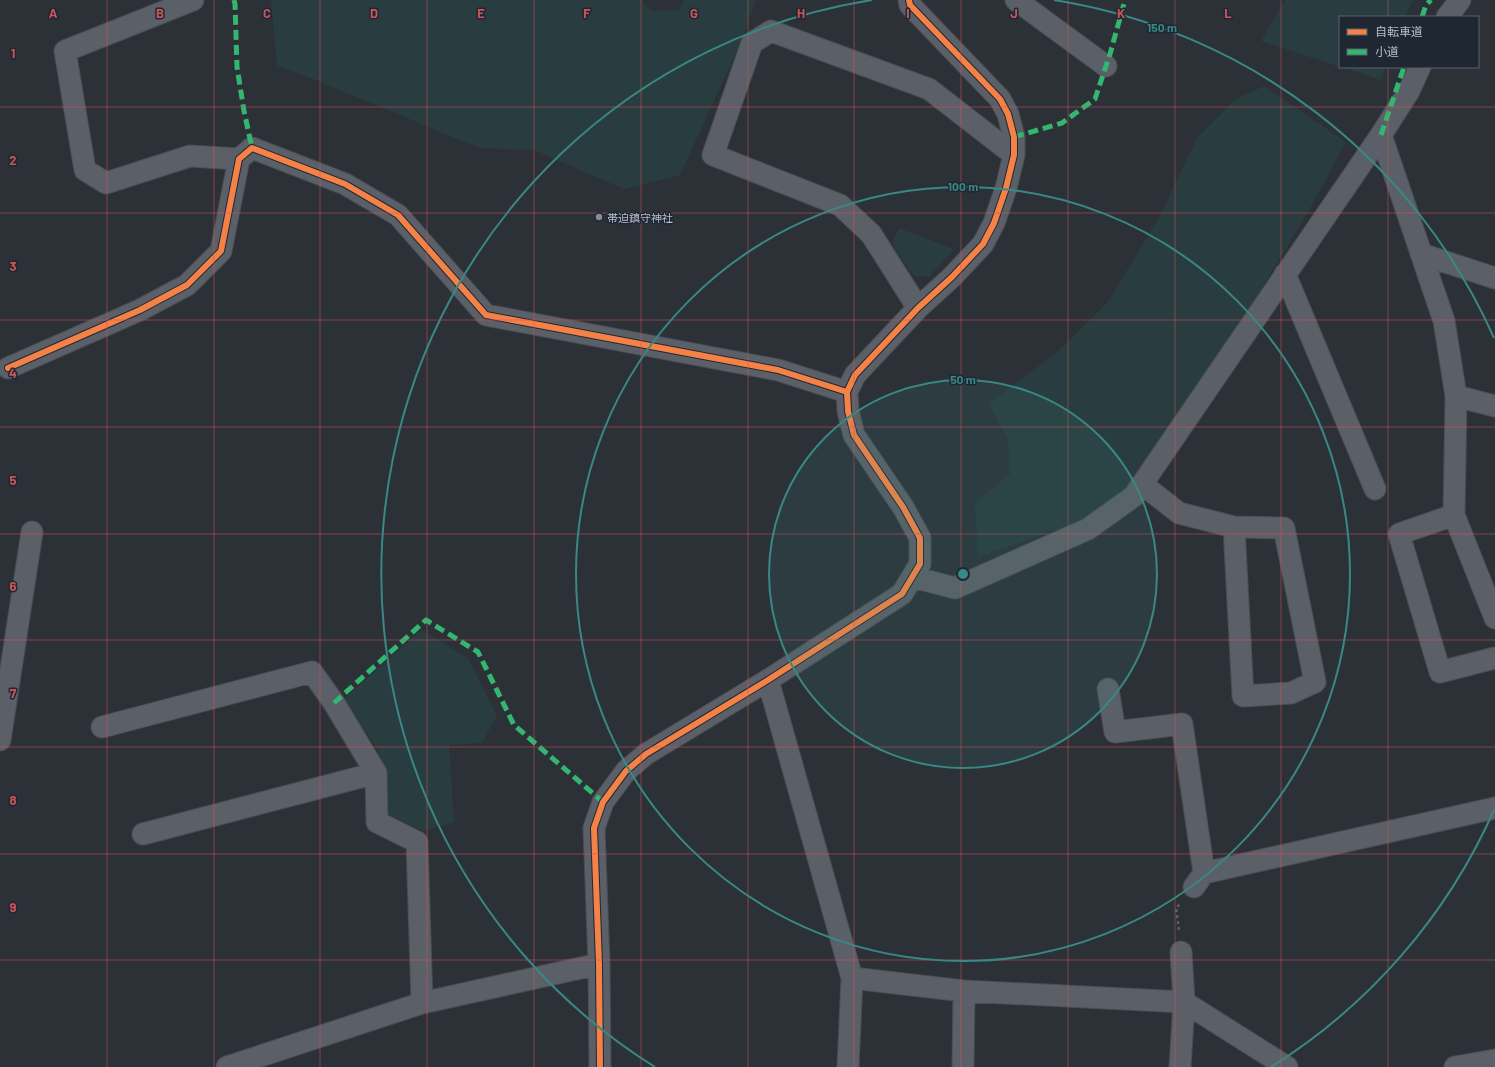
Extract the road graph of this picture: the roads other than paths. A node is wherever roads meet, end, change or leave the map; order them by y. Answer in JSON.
{"nodes":[{"id":1,"x":193,"y":0,"type":"edge"},
{"id":2,"x":909,"y":0,"type":"edge"},
{"id":3,"x":1016,"y":0,"type":"edge"},
{"id":4,"x":1460,"y":0,"type":"edge"},
{"id":5,"x":1447,"y":16,"type":"edge"},
{"id":6,"x":1106,"y":66,"type":"dead end"},
{"id":7,"x":1420,"y":68,"type":"edge"},
{"id":8,"x":1381,"y":135,"type":"junction"},
{"id":9,"x":1014,"y":155,"type":"junction"},
{"id":10,"x":239,"y":159,"type":"junction"},
{"id":11,"x":1422,"y":254,"type":"junction"},
{"id":12,"x":1285,"y":274,"type":"junction"},
{"id":13,"x":1495,"y":278,"type":"edge"},
{"id":14,"x":918,"y":308,"type":"junction"},
{"id":15,"x":3,"y":364,"type":"edge"},
{"id":16,"x":847,"y":392,"type":"junction"},
{"id":17,"x":1456,"y":396,"type":"junction"},
{"id":18,"x":1495,"y":406,"type":"edge"},
{"id":19,"x":1142,"y":484,"type":"junction"},
{"id":20,"x":1375,"y":489,"type":"dead end"},
{"id":21,"x":1454,"y":515,"type":"junction"},
{"id":22,"x":1234,"y":527,"type":"junction"},
{"id":23,"x":32,"y":532,"type":"dead end"},
{"id":24,"x":913,"y":577,"type":"junction"},
{"id":25,"x":1495,"y":618,"type":"edge"},
{"id":26,"x":1495,"y":658,"type":"edge"},
{"id":27,"x":768,"y":680,"type":"junction"},
{"id":28,"x":1108,"y":689,"type":"dead end"},
{"id":29,"x":102,"y":727,"type":"dead end"},
{"id":30,"x":0,"y":740,"type":"edge"},
{"id":31,"x":376,"y":773,"type":"junction"},
{"id":32,"x":1495,"y":808,"type":"edge"},
{"id":33,"x":143,"y":834,"type":"dead end"},
{"id":34,"x":1181,"y":952,"type":"road end"},
{"id":35,"x":599,"y":964,"type":"junction"},
{"id":36,"x":852,"y":978,"type":"junction"},
{"id":37,"x":964,"y":991,"type":"junction"},
{"id":38,"x":1184,"y":1002,"type":"junction"},
{"id":39,"x":422,"y":1003,"type":"junction"},
{"id":40,"x":1495,"y":1060,"type":"edge"},
{"id":41,"x":227,"y":1067,"type":"edge"},
{"id":42,"x":600,"y":1067,"type":"edge"},
{"id":43,"x":848,"y":1067,"type":"edge"},
{"id":44,"x":963,"y":1067,"type":"edge"},
{"id":45,"x":1180,"y":1067,"type":"edge"},
{"id":46,"x":1287,"y":1067,"type":"edge"},
{"id":47,"x":1455,"y":1067,"type":"edge"}],
"edges":[{"from":1,"to":10,"type":"street"},
{"from":2,"to":9,"type":"street"},
{"from":3,"to":6,"type":"street"},
{"from":4,"to":5,"type":"street"},
{"from":7,"to":8,"type":"street"},
{"from":8,"to":11,"type":"street"},
{"from":8,"to":12,"type":"street"},
{"from":9,"to":14,"type":"street"},
{"from":9,"to":14,"type":"street"},
{"from":10,"to":15,"type":"street"},
{"from":10,"to":16,"type":"street"},
{"from":11,"to":13,"type":"street"},
{"from":11,"to":17,"type":"street"},
{"from":12,"to":19,"type":"street"},
{"from":12,"to":20,"type":"street"},
{"from":14,"to":16,"type":"street"},
{"from":16,"to":24,"type":"street"},
{"from":17,"to":18,"type":"street"},
{"from":17,"to":21,"type":"street"},
{"from":19,"to":22,"type":"street"},
{"from":19,"to":24,"type":"street"},
{"from":21,"to":25,"type":"street"},
{"from":21,"to":26,"type":"street"},
{"from":22,"to":22,"type":"street"},
{"from":23,"to":30,"type":"street"},
{"from":24,"to":27,"type":"street"},
{"from":27,"to":35,"type":"street"},
{"from":27,"to":36,"type":"street"},
{"from":28,"to":32,"type":"street"},
{"from":29,"to":31,"type":"street"},
{"from":31,"to":33,"type":"street"},
{"from":31,"to":39,"type":"street"},
{"from":34,"to":38,"type":"street"},
{"from":35,"to":39,"type":"street"},
{"from":35,"to":42,"type":"street"},
{"from":36,"to":37,"type":"street"},
{"from":36,"to":43,"type":"street"},
{"from":37,"to":38,"type":"street"},
{"from":37,"to":44,"type":"street"},
{"from":38,"to":45,"type":"street"},
{"from":38,"to":46,"type":"street"},
{"from":39,"to":41,"type":"street"},
{"from":40,"to":47,"type":"street"}]}
